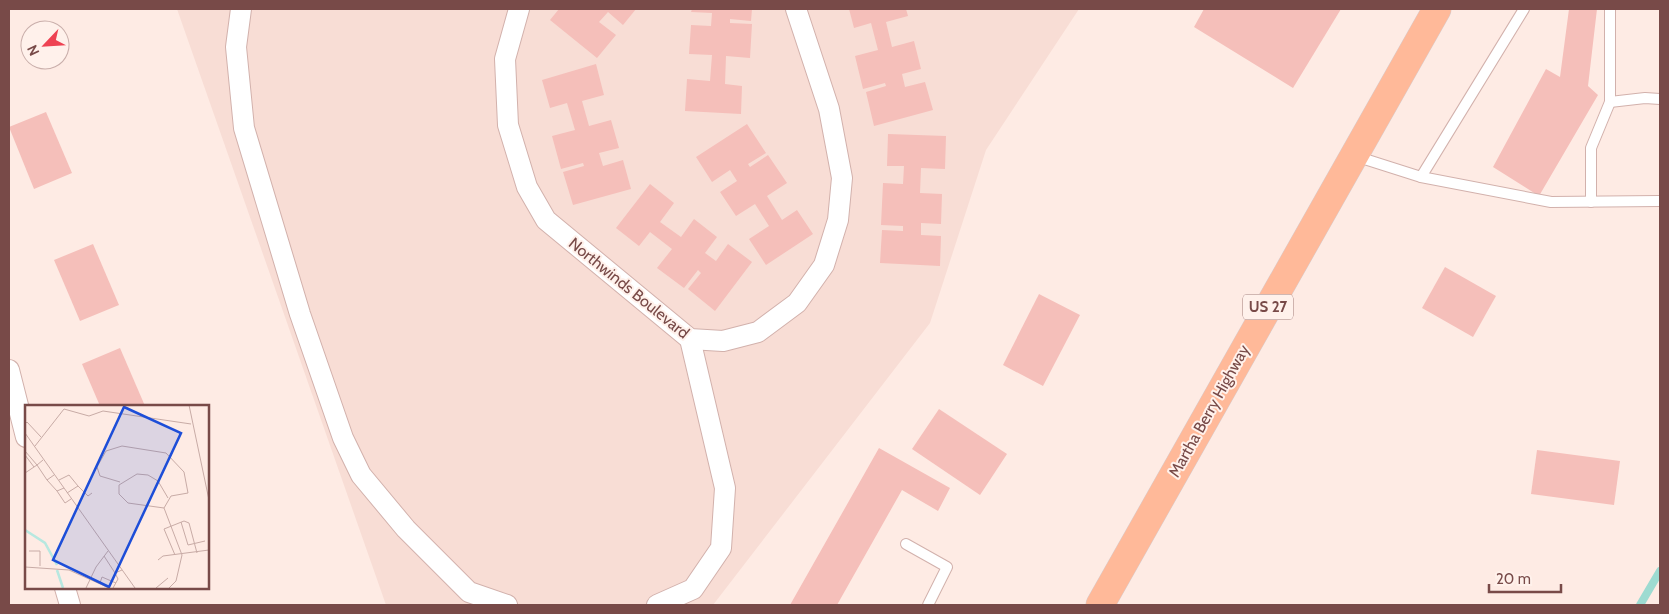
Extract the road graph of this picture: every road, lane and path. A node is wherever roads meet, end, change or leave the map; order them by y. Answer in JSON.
{"nodes":[{"id":1,"x":241,"y":9,"type":"edge"},
{"id":2,"x":519,"y":9,"type":"edge"},
{"id":3,"x":796,"y":9,"type":"edge"},
{"id":4,"x":1437,"y":9,"type":"edge"},
{"id":5,"x":1524,"y":9,"type":"edge"},
{"id":6,"x":1610,"y":9,"type":"edge"},
{"id":7,"x":1660,"y":99,"type":"edge"},
{"id":8,"x":1610,"y":102,"type":"junction"},
{"id":9,"x":1354,"y":156,"type":"junction"},
{"id":10,"x":1421,"y":177,"type":"junction"},
{"id":11,"x":1660,"y":201,"type":"edge"},
{"id":12,"x":1591,"y":202,"type":"junction"},
{"id":13,"x":690,"y":339,"type":"junction"},
{"id":14,"x":9,"y":370,"type":"edge"},
{"id":15,"x":25,"y":433,"type":"edge"},
{"id":16,"x":906,"y":544,"type":"dead end"},
{"id":17,"x":65,"y":589,"type":"edge"},
{"id":18,"x":70,"y":605,"type":"edge"},
{"id":19,"x":507,"y":605,"type":"edge"},
{"id":20,"x":657,"y":605,"type":"edge"},
{"id":21,"x":928,"y":605,"type":"edge"},
{"id":22,"x":1100,"y":605,"type":"edge"}],
"edges":[{"from":1,"to":19,"type":"street"},
{"from":2,"to":13,"type":"street","name":"Northwinds Boulevard"},
{"from":3,"to":13,"type":"street","name":"Northwinds Boulevard"},
{"from":4,"to":9,"type":"main road","name":"Martha Berry Highway","number":"US 27"},
{"from":5,"to":10,"type":"lane"},
{"from":6,"to":8,"type":"lane"},
{"from":7,"to":8,"type":"lane"},
{"from":8,"to":12,"type":"lane"},
{"from":9,"to":10,"type":"lane"},
{"from":9,"to":22,"type":"main road","name":"Martha Berry Highway","number":"US 27"},
{"from":10,"to":12,"type":"lane"},
{"from":11,"to":12,"type":"lane"},
{"from":13,"to":20,"type":"street"},
{"from":14,"to":15,"type":"street"},
{"from":16,"to":21,"type":"lane"},
{"from":17,"to":18,"type":"street"}]}
